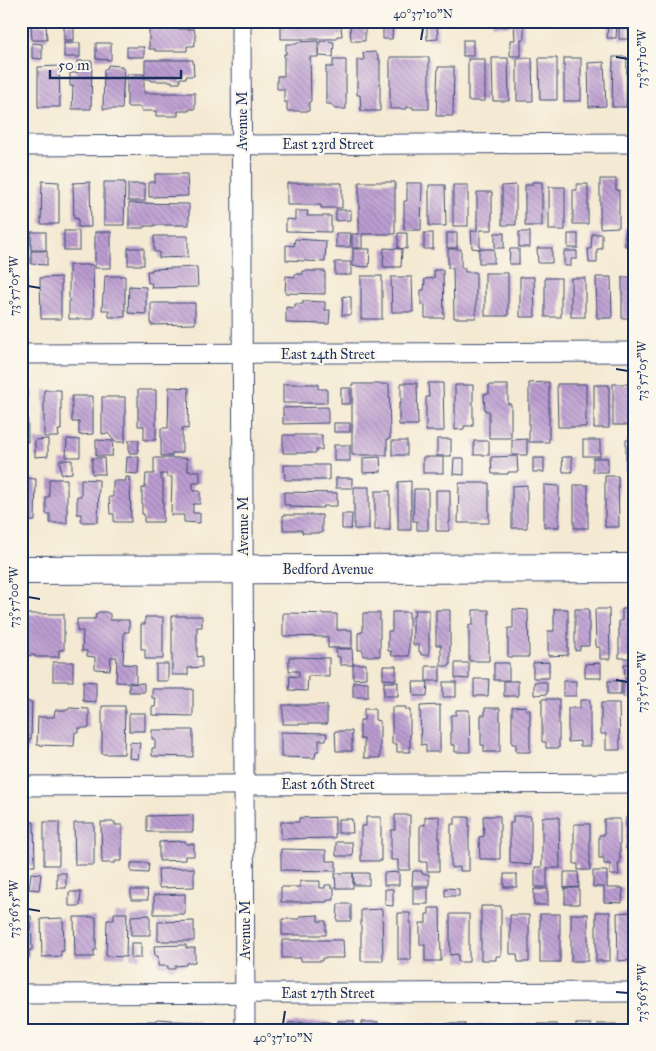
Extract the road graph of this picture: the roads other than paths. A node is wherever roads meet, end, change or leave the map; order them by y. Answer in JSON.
{"nodes":[{"id":1,"x":241,"y":21,"type":"edge"},
{"id":2,"x":635,"y":143,"type":"edge"},
{"id":3,"x":242,"y":145,"type":"junction"},
{"id":4,"x":21,"y":146,"type":"edge"},
{"id":5,"x":635,"y":352,"type":"edge"},
{"id":6,"x":21,"y":354,"type":"edge"},
{"id":7,"x":243,"y":354,"type":"junction"},
{"id":8,"x":635,"y":568,"type":"edge"},
{"id":9,"x":21,"y":570,"type":"edge"},
{"id":10,"x":244,"y":570,"type":"junction"},
{"id":11,"x":635,"y":783,"type":"edge"},
{"id":12,"x":245,"y":785,"type":"junction"},
{"id":13,"x":21,"y":786,"type":"edge"},
{"id":14,"x":635,"y":992,"type":"edge"},
{"id":15,"x":21,"y":994,"type":"edge"},
{"id":16,"x":245,"y":994,"type":"junction"},
{"id":17,"x":245,"y":1030,"type":"edge"}],
"edges":[{"from":1,"to":3,"type":"street","name":"Avenue M"},
{"from":2,"to":3,"type":"street","name":"East 23rd Street"},
{"from":3,"to":4,"type":"street","name":"East 23rd Street"},
{"from":3,"to":7,"type":"street","name":"Avenue M"},
{"from":5,"to":7,"type":"street","name":"East 24th Street"},
{"from":6,"to":7,"type":"street","name":"East 24th Street"},
{"from":7,"to":10,"type":"street","name":"Avenue M"},
{"from":8,"to":10,"type":"main road","name":"Bedford Avenue"},
{"from":9,"to":10,"type":"main road","name":"Bedford Avenue"},
{"from":10,"to":12,"type":"street","name":"Avenue M"},
{"from":11,"to":12,"type":"street","name":"East 26th Street"},
{"from":12,"to":13,"type":"street","name":"East 26th Street"},
{"from":12,"to":16,"type":"street","name":"Avenue M"},
{"from":14,"to":16,"type":"street","name":"East 27th Street"},
{"from":15,"to":16,"type":"street","name":"East 27th Street"},
{"from":16,"to":17,"type":"street","name":"Avenue M"}]}
